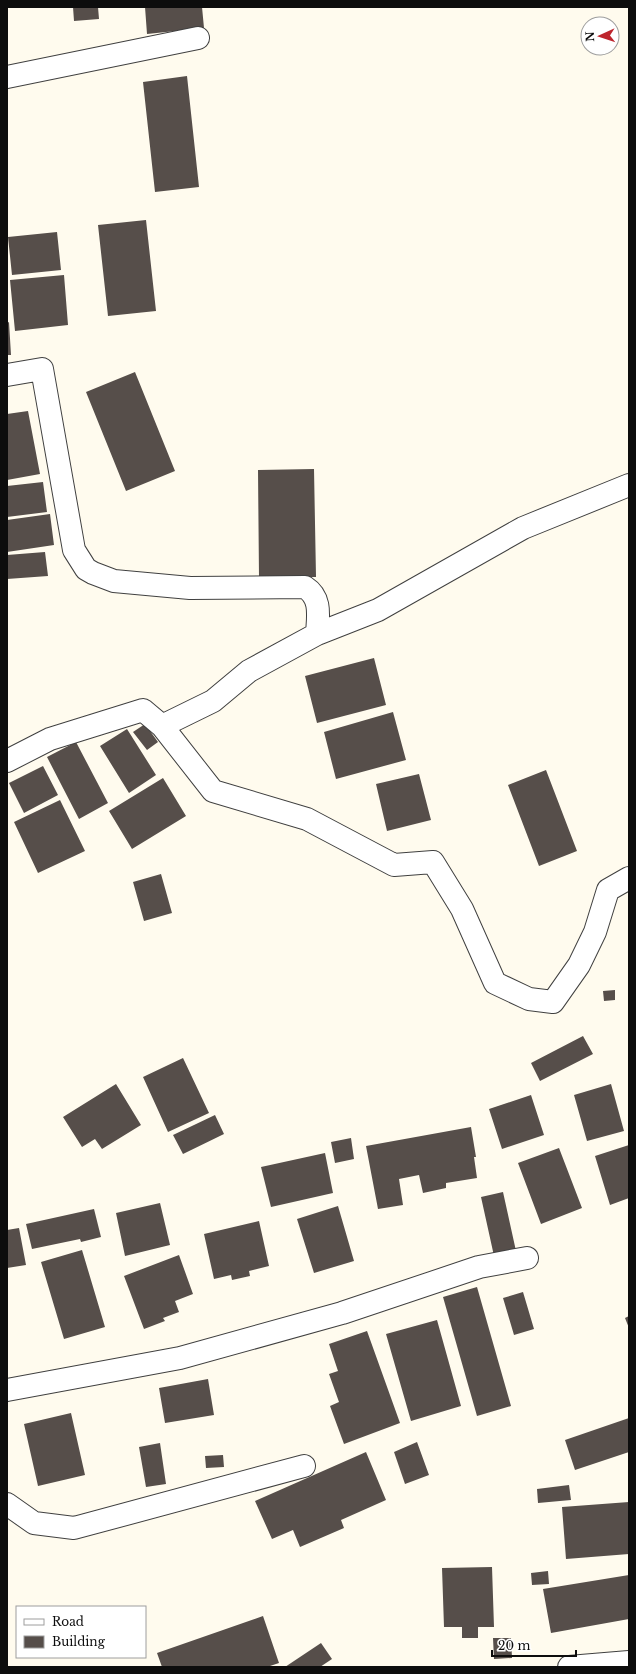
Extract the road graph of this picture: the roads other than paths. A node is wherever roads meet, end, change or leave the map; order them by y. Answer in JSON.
{"nodes":[{"id":1,"x":198,"y":38,"type":"dead end"},
{"id":2,"x":7,"y":77,"type":"edge"},
{"id":3,"x":7,"y":375,"type":"edge"},
{"id":4,"x":629,"y":485,"type":"edge"},
{"id":5,"x":317,"y":634,"type":"junction"},
{"id":6,"x":162,"y":726,"type":"junction"},
{"id":7,"x":7,"y":760,"type":"edge"},
{"id":8,"x":629,"y":878,"type":"edge"},
{"id":9,"x":527,"y":1258,"type":"dead end"},
{"id":10,"x":7,"y":1390,"type":"edge"},
{"id":11,"x":304,"y":1466,"type":"dead end"},
{"id":12,"x":7,"y":1504,"type":"edge"},
{"id":13,"x":629,"y":1662,"type":"edge"},
{"id":14,"x":569,"y":1667,"type":"edge"}],
"edges":[{"from":1,"to":2,"type":"street"},
{"from":3,"to":5,"type":"street"},
{"from":4,"to":5,"type":"street"},
{"from":5,"to":6,"type":"street"},
{"from":6,"to":7,"type":"street"},
{"from":6,"to":8,"type":"street"},
{"from":9,"to":10,"type":"street"},
{"from":11,"to":12,"type":"street"},
{"from":13,"to":14,"type":"street"}]}
